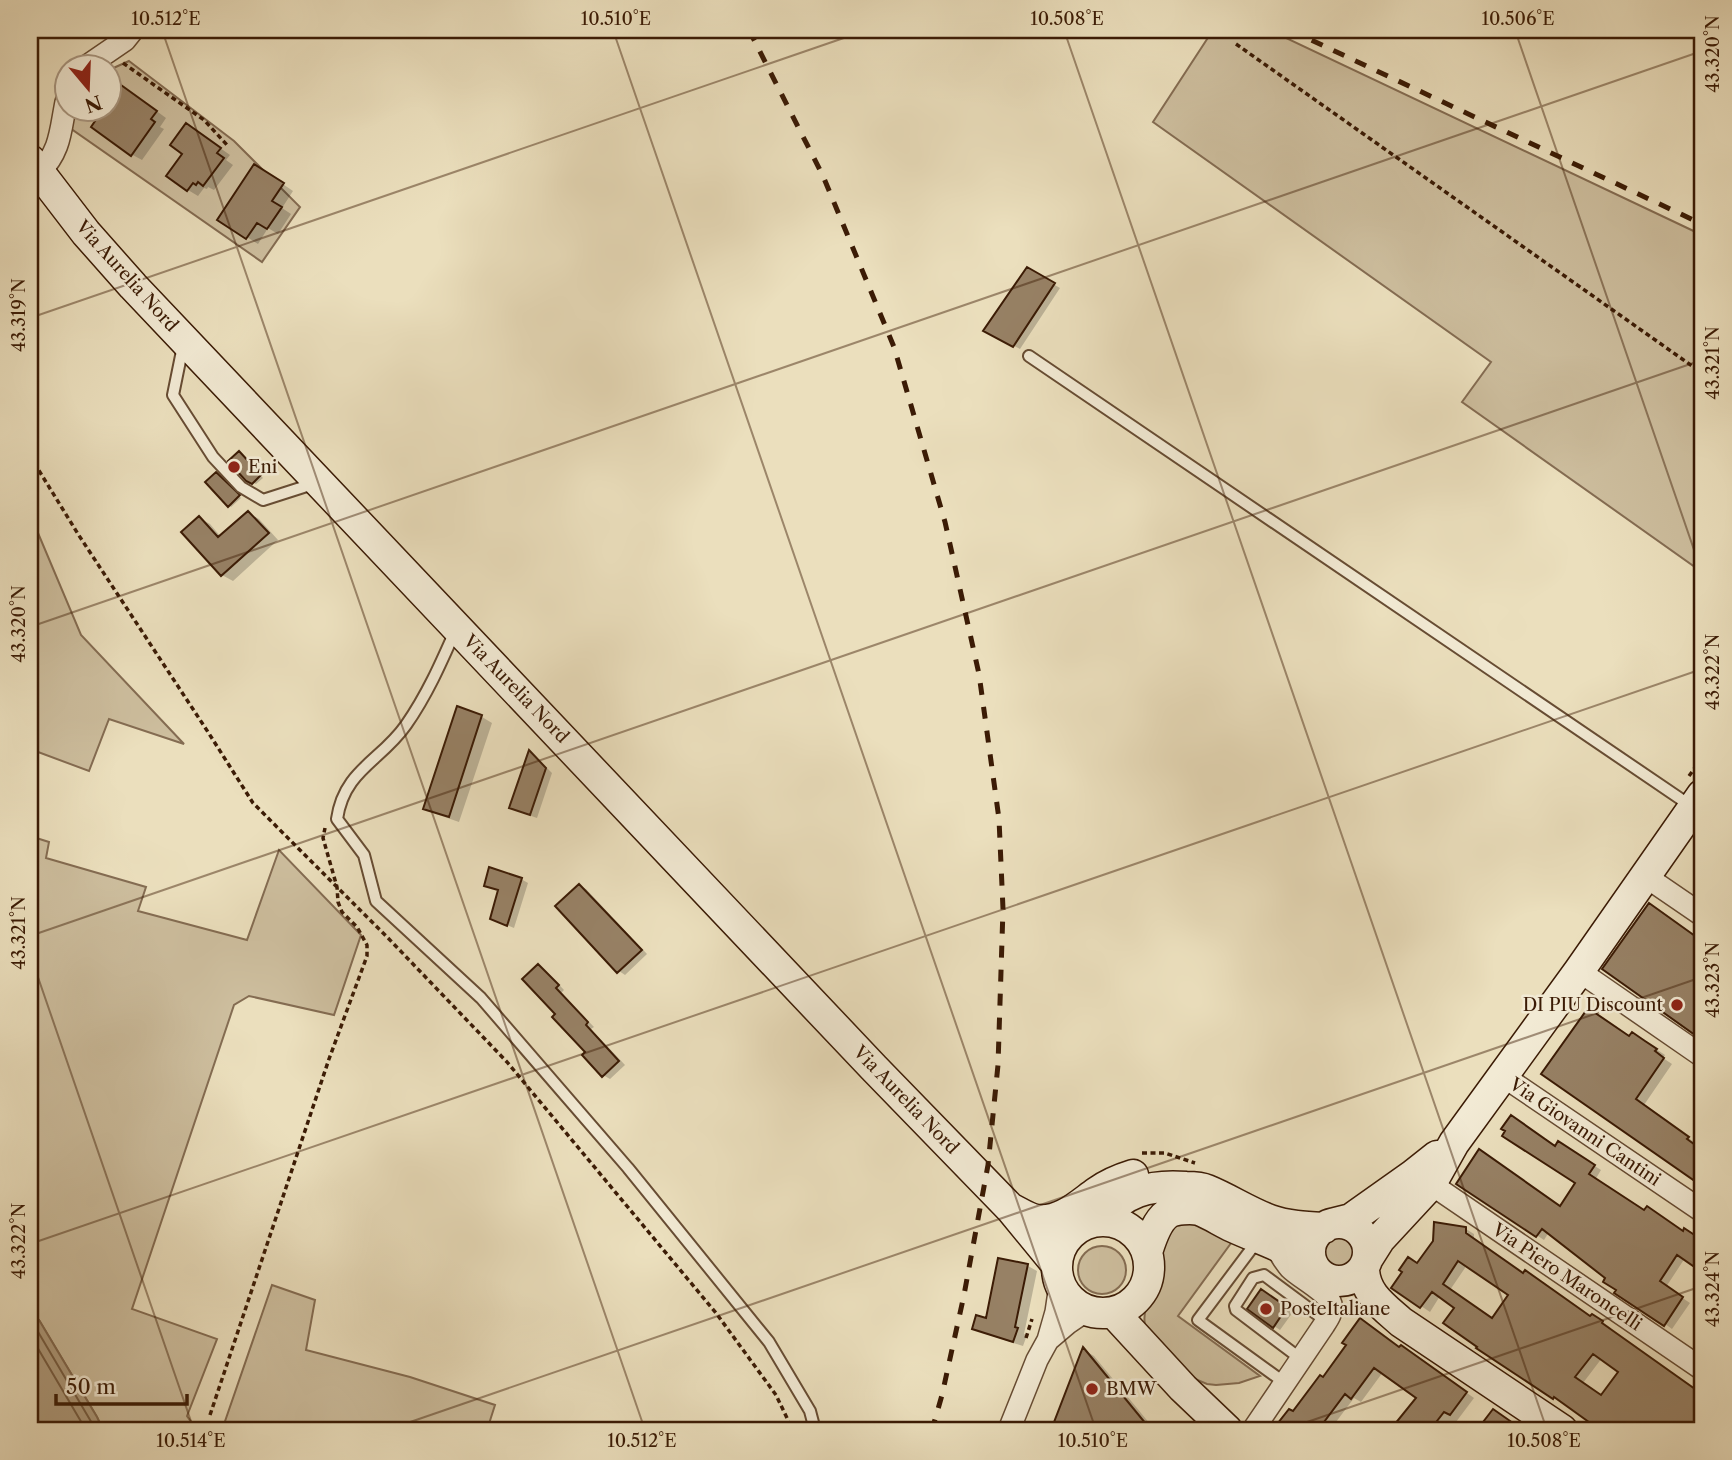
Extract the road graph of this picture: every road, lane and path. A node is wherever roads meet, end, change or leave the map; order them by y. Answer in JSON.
{"nodes":[{"id":1,"x":133,"y":30,"type":"edge"},
{"id":2,"x":1236,"y":44,"type":"dead end"},
{"id":3,"x":109,"y":52,"type":"edge"},
{"id":4,"x":122,"y":63,"type":"edge"},
{"id":5,"x":63,"y":122,"type":"edge"},
{"id":6,"x":30,"y":131,"type":"edge"},
{"id":7,"x":228,"y":146,"type":"dead end"},
{"id":8,"x":40,"y":165,"type":"edge"},
{"id":9,"x":184,"y":341,"type":"junction"},
{"id":10,"x":1029,"y":356,"type":"dead end"},
{"id":11,"x":1702,"y":373,"type":"edge"},
{"id":12,"x":318,"y":482,"type":"junction"},
{"id":13,"x":457,"y":627,"type":"junction"},
{"id":14,"x":1702,"y":758,"type":"edge"},
{"id":15,"x":1690,"y":799,"type":"edge"},
{"id":16,"x":337,"y":819,"type":"junction"},
{"id":17,"x":1645,"y":876,"type":"junction"},
{"id":18,"x":1702,"y":915,"type":"edge"},
{"id":19,"x":1579,"y":971,"type":"junction"},
{"id":20,"x":1702,"y":1056,"type":"edge"},
{"id":21,"x":1503,"y":1076,"type":"junction"},
{"id":22,"x":1454,"y":1143,"type":"junction"},
{"id":23,"x":1135,"y":1155,"type":"dead end"},
{"id":24,"x":1200,"y":1176,"type":"junction"},
{"id":25,"x":1431,"y":1184,"type":"junction"},
{"id":26,"x":1011,"y":1209,"type":"junction"},
{"id":27,"x":1702,"y":1211,"type":"edge"},
{"id":28,"x":1100,"y":1221,"type":"junction"},
{"id":29,"x":1329,"y":1225,"type":"junction"},
{"id":30,"x":1267,"y":1241,"type":"junction"},
{"id":31,"x":1147,"y":1252,"type":"junction"},
{"id":32,"x":1366,"y":1263,"type":"junction"},
{"id":33,"x":1315,"y":1269,"type":"junction"},
{"id":34,"x":1059,"y":1275,"type":"junction"},
{"id":35,"x":1100,"y":1311,"type":"junction"},
{"id":36,"x":1033,"y":1316,"type":"dead end"},
{"id":37,"x":1326,"y":1321,"type":"junction"},
{"id":38,"x":1025,"y":1340,"type":"dead end"},
{"id":39,"x":1048,"y":1340,"type":"junction"},
{"id":40,"x":1301,"y":1359,"type":"junction"},
{"id":41,"x":1702,"y":1369,"type":"edge"},
{"id":42,"x":1285,"y":1383,"type":"junction"},
{"id":43,"x":210,"y":1415,"type":"dead end"},
{"id":44,"x":1542,"y":1425,"type":"edge"},
{"id":45,"x":816,"y":1430,"type":"edge"},
{"id":46,"x":1009,"y":1430,"type":"edge"},
{"id":47,"x":1227,"y":1430,"type":"edge"},
{"id":48,"x":1253,"y":1430,"type":"edge"}],
"edges":[{"from":1,"to":3,"type":"street"},
{"from":2,"to":11,"type":"path"},
{"from":4,"to":7,"type":"path"},
{"from":5,"to":8,"type":"street"},
{"from":6,"to":8,"type":"path"},
{"from":8,"to":9,"type":"main road","name":"Via Aurelia Nord"},
{"from":9,"to":12,"type":"main road","name":"Via Aurelia Nord"},
{"from":9,"to":12,"type":"lane"},
{"from":10,"to":15,"type":"lane"},
{"from":12,"to":13,"type":"main road","name":"Via Aurelia Nord"},
{"from":13,"to":16,"type":"lane"},
{"from":13,"to":26,"type":"main road","name":"Via Aurelia Nord"},
{"from":14,"to":15,"type":"path"},
{"from":15,"to":17,"type":"main road"},
{"from":16,"to":43,"type":"path"},
{"from":16,"to":45,"type":"lane"},
{"from":17,"to":18,"type":"street"},
{"from":17,"to":19,"type":"main road"},
{"from":19,"to":20,"type":"street"},
{"from":19,"to":21,"type":"main road"},
{"from":21,"to":22,"type":"main road"},
{"from":21,"to":27,"type":"street","name":"Via Giovanni Cantini"},
{"from":22,"to":25,"type":"main road"},
{"from":22,"to":29,"type":"main road"},
{"from":23,"to":24,"type":"path"},
{"from":24,"to":26,"type":"main road"},
{"from":24,"to":28,"type":"main road"},
{"from":24,"to":29,"type":"main road"},
{"from":25,"to":32,"type":"main road"},
{"from":25,"to":41,"type":"street","name":"Via Piero Maroncelli"},
{"from":26,"to":34,"type":"main road","name":"Via Aurelia Nord"},
{"from":28,"to":31,"type":"main road"},
{"from":28,"to":34,"type":"main road"},
{"from":29,"to":32,"type":"main road"},
{"from":29,"to":33,"type":"main road"},
{"from":30,"to":31,"type":"main road"},
{"from":30,"to":33,"type":"main road"},
{"from":30,"to":37,"type":"street"},
{"from":30,"to":42,"type":"lane"},
{"from":31,"to":35,"type":"main road"},
{"from":32,"to":33,"type":"main road"},
{"from":32,"to":44,"type":"main road"},
{"from":34,"to":35,"type":"main road"},
{"from":34,"to":39,"type":"street"},
{"from":35,"to":39,"type":"street"},
{"from":35,"to":47,"type":"main road"},
{"from":36,"to":38,"type":"path"},
{"from":37,"to":40,"type":"street"},
{"from":37,"to":40,"type":"lane"},
{"from":39,"to":46,"type":"street"},
{"from":40,"to":42,"type":"street"},
{"from":42,"to":48,"type":"street"}]}
